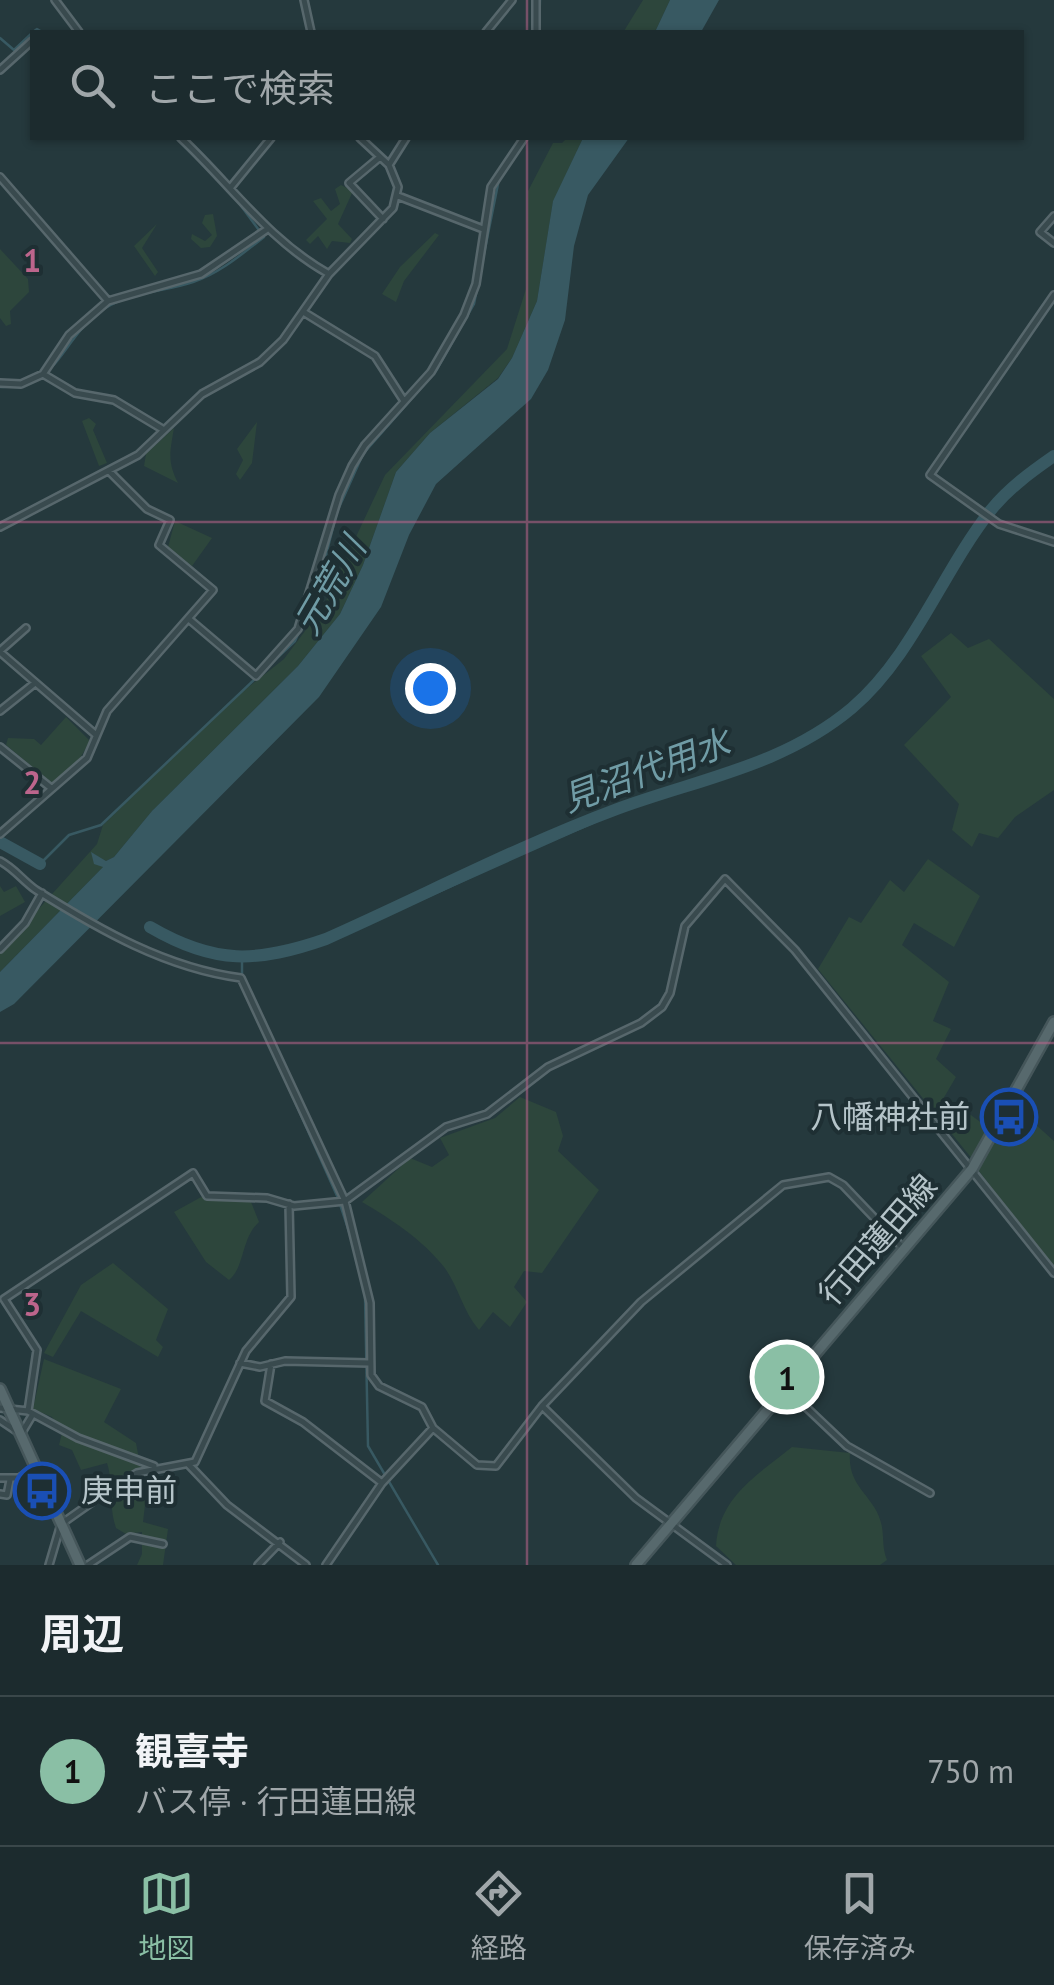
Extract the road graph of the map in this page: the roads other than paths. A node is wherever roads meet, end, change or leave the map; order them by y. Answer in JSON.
{"nodes":[{"id":1,"x":55,"y":0,"type":"edge"},
{"id":2,"x":304,"y":0,"type":"edge"},
{"id":3,"x":512,"y":0,"type":"edge"},
{"id":4,"x":536,"y":0,"type":"edge"},
{"id":5,"x":78,"y":30,"type":"edge"},
{"id":6,"x":311,"y":30,"type":"edge"},
{"id":7,"x":488,"y":30,"type":"edge"},
{"id":8,"x":536,"y":30,"type":"edge"},
{"id":9,"x":30,"y":43,"type":"edge"},
{"id":10,"x":0,"y":70,"type":"edge"},
{"id":11,"x":182,"y":140,"type":"edge"},
{"id":12,"x":270,"y":140,"type":"edge"},
{"id":13,"x":362,"y":140,"type":"edge"},
{"id":14,"x":405,"y":140,"type":"edge"},
{"id":15,"x":523,"y":140,"type":"edge"},
{"id":16,"x":380,"y":157,"type":"junction"},
{"id":17,"x":389,"y":165,"type":"junction"},
{"id":18,"x":0,"y":177,"type":"edge"},
{"id":19,"x":231,"y":187,"type":"junction"},
{"id":20,"x":398,"y":196,"type":"junction"},
{"id":21,"x":1054,"y":216,"type":"edge"},
{"id":22,"x":383,"y":219,"type":"junction"},
{"id":23,"x":484,"y":229,"type":"junction"},
{"id":24,"x":266,"y":230,"type":"junction"},
{"id":25,"x":1054,"y":243,"type":"edge"},
{"id":26,"x":329,"y":274,"type":"junction"},
{"id":27,"x":1054,"y":294,"type":"edge"},
{"id":28,"x":108,"y":301,"type":"junction"},
{"id":29,"x":304,"y":312,"type":"junction"},
{"id":30,"x":43,"y":374,"type":"junction"},
{"id":31,"x":0,"y":384,"type":"edge"},
{"id":32,"x":404,"y":402,"type":"junction"},
{"id":33,"x":164,"y":430,"type":"junction"},
{"id":34,"x":110,"y":471,"type":"junction"},
{"id":35,"x":0,"y":527,"type":"edge"},
{"id":36,"x":1054,"y":542,"type":"edge"},
{"id":37,"x":190,"y":620,"type":"junction"},
{"id":38,"x":26,"y":628,"type":"dead end"},
{"id":39,"x":0,"y":652,"type":"edge"},
{"id":40,"x":35,"y":683,"type":"junction"},
{"id":41,"x":0,"y":711,"type":"edge"},
{"id":42,"x":95,"y":734,"type":"junction"},
{"id":43,"x":0,"y":747,"type":"edge"},
{"id":44,"x":51,"y":788,"type":"junction"},
{"id":45,"x":4,"y":827,"type":"edge"},
{"id":46,"x":0,"y":834,"type":"edge"},
{"id":47,"x":0,"y":860,"type":"edge"},
{"id":48,"x":44,"y":894,"type":"junction"},
{"id":49,"x":0,"y":949,"type":"edge"},
{"id":50,"x":1054,"y":1022,"type":"edge"},
{"id":51,"x":972,"y":1169,"type":"junction"},
{"id":52,"x":345,"y":1201,"type":"junction"},
{"id":53,"x":288,"y":1204,"type":"junction"},
{"id":54,"x":902,"y":1248,"type":"junction"},
{"id":55,"x":1054,"y":1273,"type":"edge"},
{"id":56,"x":369,"y":1362,"type":"junction"},
{"id":57,"x":240,"y":1363,"type":"junction"},
{"id":58,"x":271,"y":1364,"type":"junction"},
{"id":59,"x":785,"y":1388,"type":"junction"},
{"id":60,"x":0,"y":1389,"type":"edge"},
{"id":61,"x":542,"y":1406,"type":"junction"},
{"id":62,"x":4,"y":1407,"type":"edge"},
{"id":63,"x":31,"y":1413,"type":"junction"},
{"id":64,"x":0,"y":1420,"type":"edge"},
{"id":65,"x":433,"y":1428,"type":"junction"},
{"id":66,"x":20,"y":1434,"type":"junction"},
{"id":67,"x":189,"y":1466,"type":"junction"},
{"id":68,"x":158,"y":1467,"type":"junction"},
{"id":69,"x":34,"y":1468,"type":"junction"},
{"id":70,"x":0,"y":1478,"type":"edge"},
{"id":71,"x":10,"y":1480,"type":"junction"},
{"id":72,"x":382,"y":1484,"type":"junction"},
{"id":73,"x":930,"y":1492,"type":"dead end"},
{"id":74,"x":0,"y":1494,"type":"edge"},
{"id":75,"x":61,"y":1524,"type":"junction"},
{"id":76,"x":670,"y":1525,"type":"junction"},
{"id":77,"x":280,"y":1542,"type":"junction"},
{"id":78,"x":164,"y":1544,"type":"dead end"},
{"id":79,"x":48,"y":1565,"type":"edge"},
{"id":80,"x":80,"y":1565,"type":"edge"},
{"id":81,"x":88,"y":1565,"type":"edge"},
{"id":82,"x":258,"y":1565,"type":"edge"},
{"id":83,"x":306,"y":1565,"type":"edge"},
{"id":84,"x":326,"y":1565,"type":"edge"},
{"id":85,"x":636,"y":1565,"type":"edge"},
{"id":86,"x":727,"y":1565,"type":"edge"}],
"edges":[{"from":1,"to":5,"type":"street"},
{"from":2,"to":6,"type":"street"},
{"from":3,"to":7,"type":"street"},
{"from":4,"to":8,"type":"street"},
{"from":9,"to":10,"type":"street"},
{"from":11,"to":19,"type":"street"},
{"from":12,"to":19,"type":"street"},
{"from":13,"to":16,"type":"street"},
{"from":14,"to":17,"type":"street"},
{"from":15,"to":23,"type":"street"},
{"from":16,"to":17,"type":"street"},
{"from":16,"to":22,"type":"street"},
{"from":17,"to":20,"type":"street"},
{"from":18,"to":28,"type":"street"},
{"from":19,"to":24,"type":"street"},
{"from":20,"to":22,"type":"street"},
{"from":20,"to":23,"type":"street"},
{"from":21,"to":25,"type":"street"},
{"from":22,"to":26,"type":"street"},
{"from":23,"to":32,"type":"street"},
{"from":24,"to":26,"type":"street"},
{"from":24,"to":28,"type":"street"},
{"from":26,"to":29,"type":"street"},
{"from":27,"to":36,"type":"street"},
{"from":28,"to":30,"type":"street"},
{"from":29,"to":32,"type":"street"},
{"from":29,"to":33,"type":"street"},
{"from":30,"to":31,"type":"street"},
{"from":30,"to":33,"type":"street"},
{"from":32,"to":37,"type":"street"},
{"from":33,"to":34,"type":"street"},
{"from":34,"to":35,"type":"street"},
{"from":34,"to":37,"type":"street"},
{"from":37,"to":42,"type":"street"},
{"from":38,"to":39,"type":"street"},
{"from":39,"to":40,"type":"street"},
{"from":40,"to":41,"type":"street"},
{"from":40,"to":42,"type":"street"},
{"from":42,"to":44,"type":"street"},
{"from":43,"to":44,"type":"street"},
{"from":44,"to":45,"type":"street"},
{"from":45,"to":46,"type":"street"},
{"from":47,"to":48,"type":"street"},
{"from":48,"to":49,"type":"street"},
{"from":48,"to":52,"type":"street"},
{"from":50,"to":51,"type":"main road","name":"行田蓮田線"},
{"from":51,"to":52,"type":"street"},
{"from":51,"to":54,"type":"main road","name":"行田蓮田線"},
{"from":51,"to":55,"type":"street"},
{"from":52,"to":53,"type":"street"},
{"from":52,"to":56,"type":"street"},
{"from":53,"to":57,"type":"street"},
{"from":53,"to":63,"type":"street"},
{"from":54,"to":59,"type":"main road","name":"行田蓮田線"},
{"from":54,"to":61,"type":"street"},
{"from":56,"to":58,"type":"street"},
{"from":56,"to":65,"type":"street"},
{"from":57,"to":58,"type":"street"},
{"from":57,"to":67,"type":"street"},
{"from":58,"to":72,"type":"street"},
{"from":59,"to":73,"type":"street"},
{"from":59,"to":76,"type":"main road","name":"行田蓮田線"},
{"from":60,"to":62,"type":"main road"},
{"from":61,"to":65,"type":"street"},
{"from":61,"to":76,"type":"street"},
{"from":62,"to":63,"type":"street"},
{"from":62,"to":66,"type":"main road"},
{"from":63,"to":66,"type":"street"},
{"from":63,"to":68,"type":"street"},
{"from":64,"to":66,"type":"street"},
{"from":65,"to":72,"type":"street"},
{"from":66,"to":69,"type":"main road"},
{"from":67,"to":68,"type":"street"},
{"from":67,"to":77,"type":"street"},
{"from":68,"to":75,"type":"street"},
{"from":69,"to":71,"type":"street"},
{"from":69,"to":75,"type":"main road"},
{"from":70,"to":71,"type":"street"},
{"from":71,"to":74,"type":"street"},
{"from":72,"to":84,"type":"street"},
{"from":75,"to":79,"type":"street"},
{"from":75,"to":80,"type":"main road"},
{"from":76,"to":85,"type":"main road","name":"行田蓮田線"},
{"from":76,"to":86,"type":"street"},
{"from":77,"to":82,"type":"street"},
{"from":77,"to":83,"type":"street"},
{"from":78,"to":81,"type":"street"}]}
